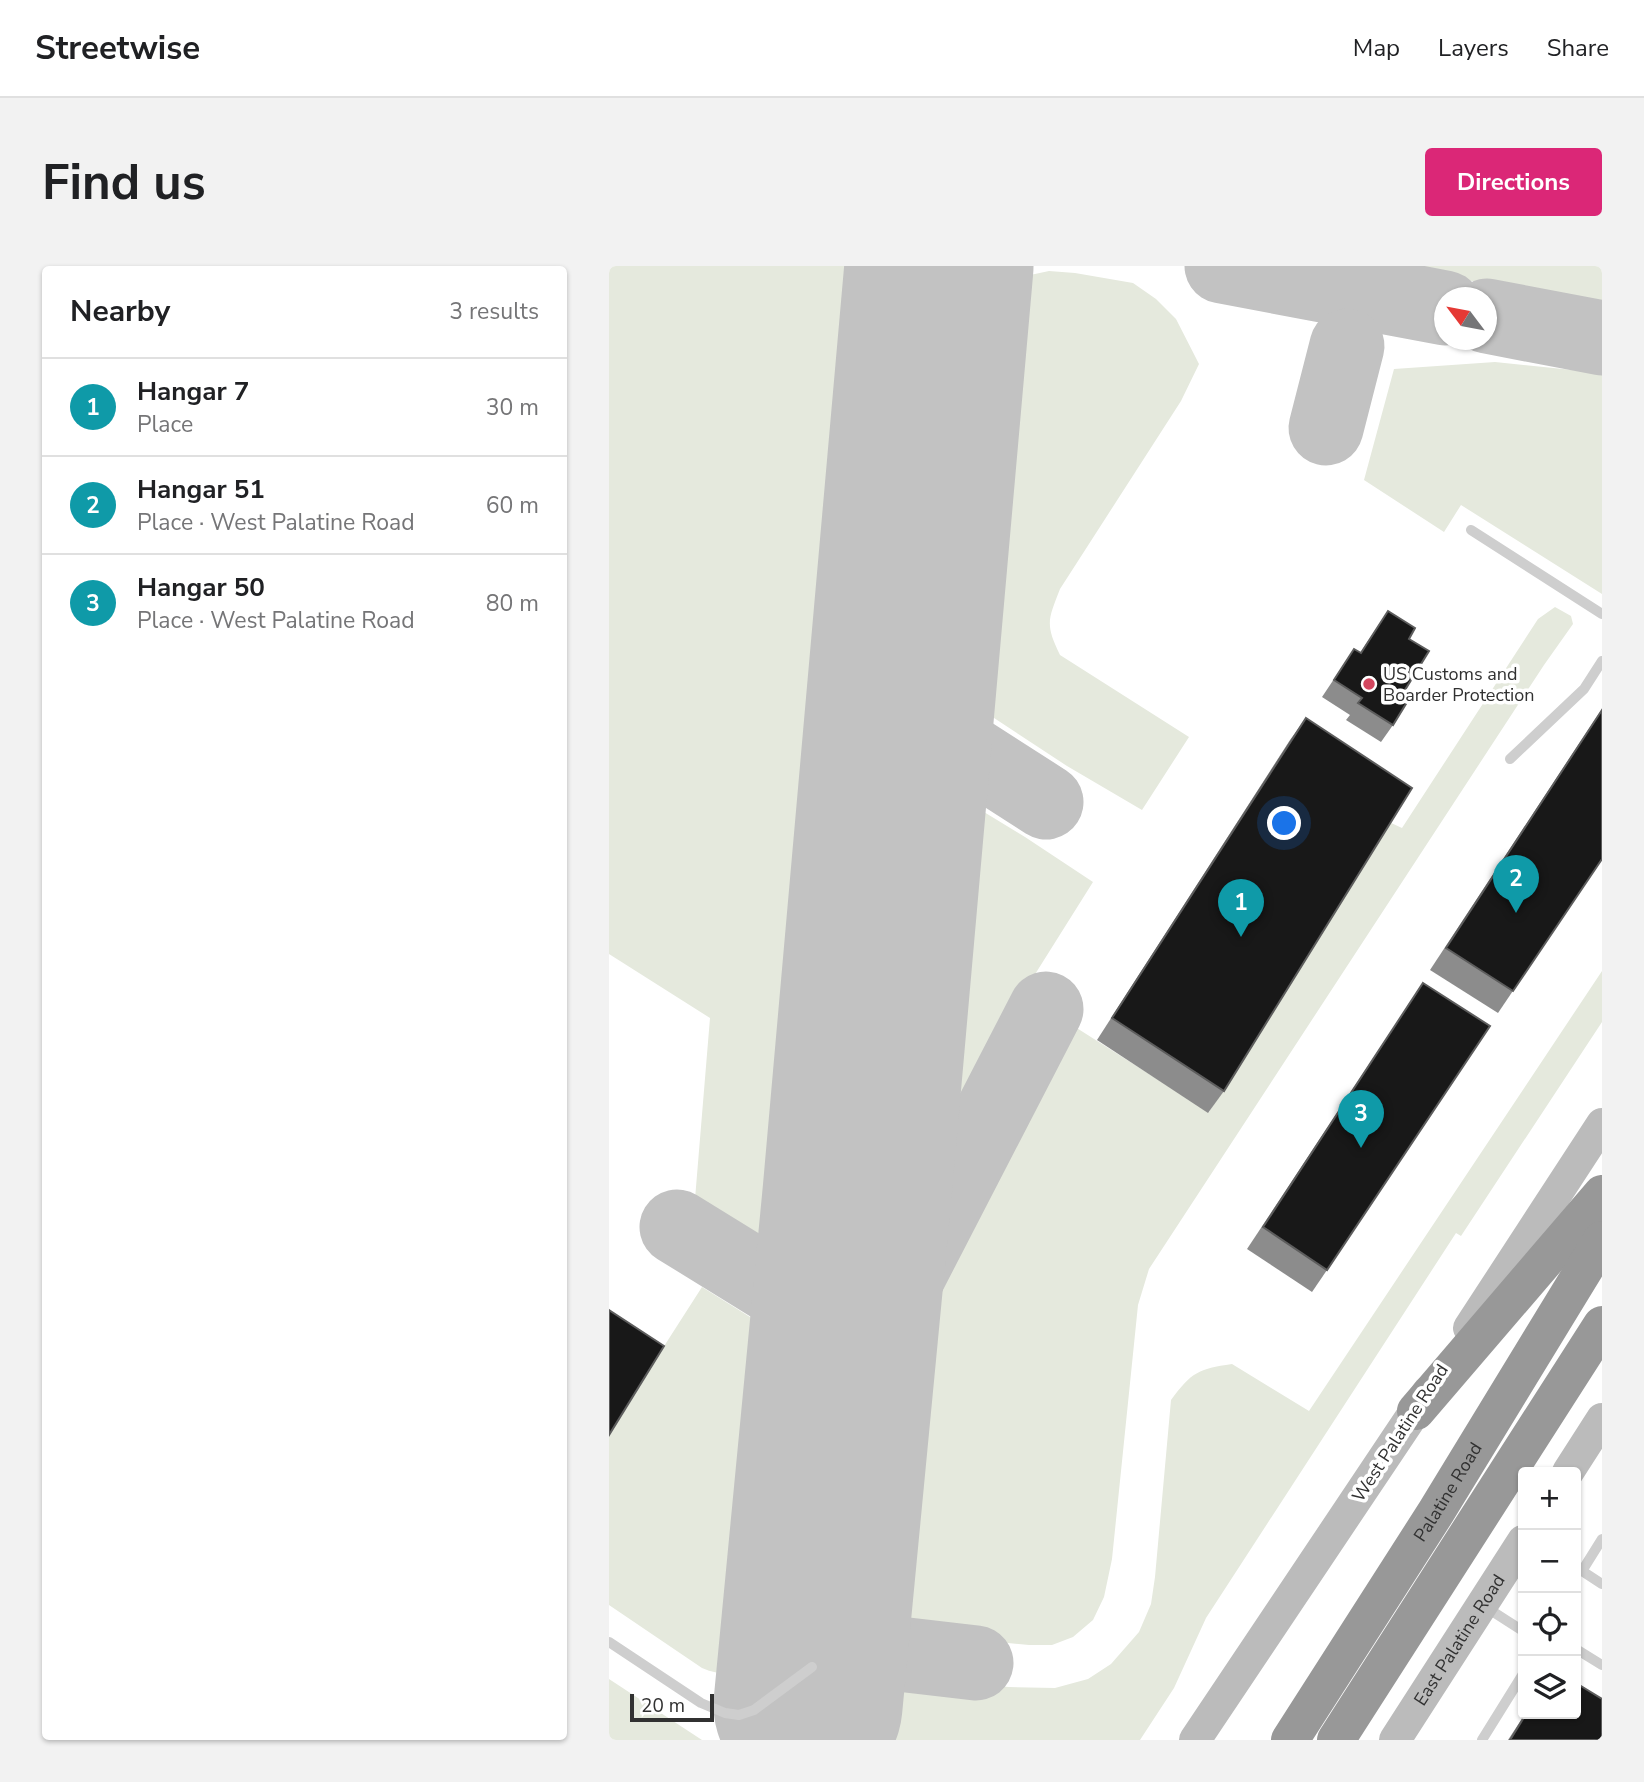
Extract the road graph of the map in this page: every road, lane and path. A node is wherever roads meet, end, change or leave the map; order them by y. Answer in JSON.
{"nodes":[{"id":1,"x":1471,"y":530,"type":"dead end"},
{"id":2,"x":1602,"y":614,"type":"edge"},
{"id":3,"x":1602,"y":661,"type":"edge"},
{"id":4,"x":1510,"y":759,"type":"dead end"},
{"id":5,"x":1602,"y":1124,"type":"edge"},
{"id":6,"x":1602,"y":1194,"type":"edge"},
{"id":7,"x":1602,"y":1240,"type":"edge"},
{"id":8,"x":1602,"y":1325,"type":"edge"},
{"id":9,"x":1416,"y":1411,"type":"junction"},
{"id":10,"x":1602,"y":1419,"type":"edge"},
{"id":11,"x":1571,"y":1467,"type":"edge"},
{"id":12,"x":1602,"y":1539,"type":"edge"},
{"id":13,"x":1518,"y":1549,"type":"edge"},
{"id":14,"x":1581,"y":1566,"type":"edge"},
{"id":15,"x":1581,"y":1570,"type":"edge"},
{"id":16,"x":1602,"y":1584,"type":"edge"},
{"id":17,"x":1482,"y":1605,"type":"junction"},
{"id":18,"x":1518,"y":1628,"type":"edge"},
{"id":19,"x":609,"y":1642,"type":"edge"},
{"id":20,"x":1581,"y":1652,"type":"edge"},
{"id":21,"x":1602,"y":1665,"type":"edge"},
{"id":22,"x":812,"y":1667,"type":"dead end"},
{"id":23,"x":1518,"y":1682,"type":"edge"},
{"id":24,"x":1195,"y":1740,"type":"edge"},
{"id":25,"x":1290,"y":1740,"type":"edge"},
{"id":26,"x":1336,"y":1740,"type":"edge"},
{"id":27,"x":1395,"y":1740,"type":"edge"},
{"id":28,"x":1482,"y":1740,"type":"edge"}],
"edges":[{"from":1,"to":2,"type":"lane"},
{"from":3,"to":4,"type":"lane"},
{"from":5,"to":9,"type":"street","name":"West Palatine Road"},
{"from":6,"to":9,"type":"highway"},
{"from":7,"to":25,"type":"highway","name":"Palatine Road"},
{"from":8,"to":26,"type":"highway"},
{"from":9,"to":24,"type":"street","name":"West Palatine Road"},
{"from":10,"to":11,"type":"street"},
{"from":12,"to":14,"type":"lane"},
{"from":13,"to":17,"type":"street","name":"East Palatine Road"},
{"from":15,"to":16,"type":"lane"},
{"from":17,"to":18,"type":"lane"},
{"from":17,"to":27,"type":"street","name":"East Palatine Road"},
{"from":19,"to":22,"type":"lane"},
{"from":20,"to":21,"type":"lane"},
{"from":23,"to":28,"type":"lane"}]}
